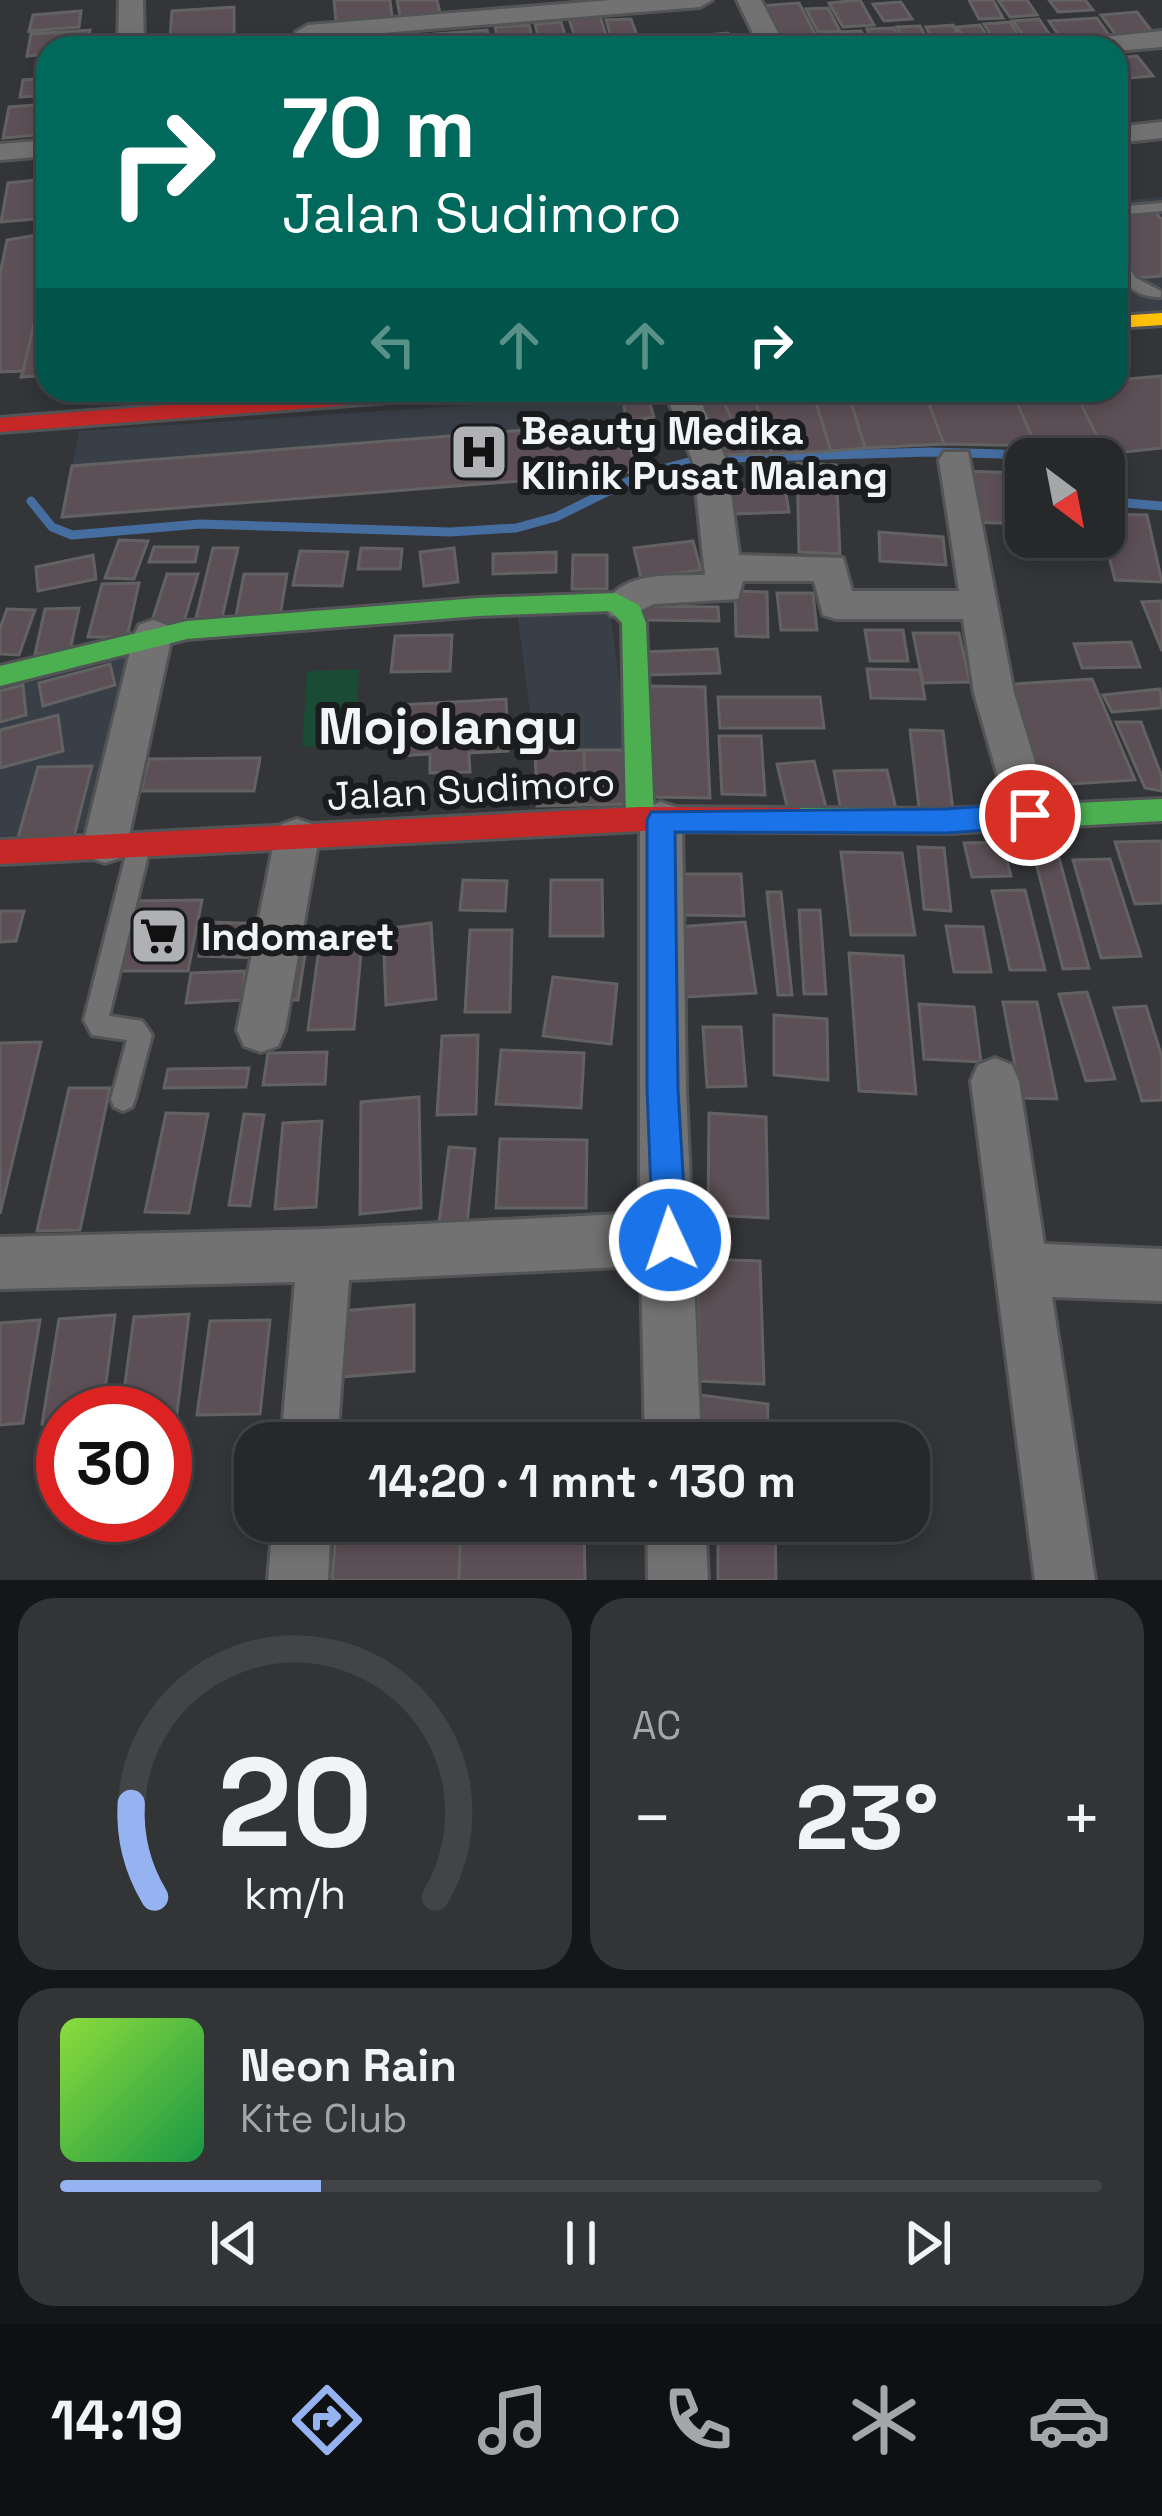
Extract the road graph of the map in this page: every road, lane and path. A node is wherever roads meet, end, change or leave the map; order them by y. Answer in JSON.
{"nodes":[{"id":1,"x":130,"y":0,"type":"edge"},
{"id":2,"x":302,"y":0,"type":"edge"},
{"id":3,"x":327,"y":0,"type":"edge"},
{"id":4,"x":700,"y":0,"type":"edge"},
{"id":5,"x":749,"y":0,"type":"edge"},
{"id":6,"x":131,"y":36,"type":"edge"},
{"id":7,"x":319,"y":36,"type":"edge"},
{"id":8,"x":322,"y":36,"type":"edge"},
{"id":9,"x":359,"y":36,"type":"edge"},
{"id":10,"x":767,"y":36,"type":"edge"},
{"id":11,"x":1162,"y":39,"type":"edge"},
{"id":12,"x":1128,"y":43,"type":"edge"},
{"id":13,"x":1162,"y":130,"type":"edge"},
{"id":14,"x":1128,"y":134,"type":"edge"},
{"id":15,"x":36,"y":149,"type":"edge"},
{"id":16,"x":0,"y":152,"type":"edge"},
{"id":17,"x":1162,"y":207,"type":"edge"},
{"id":18,"x":1128,"y":210,"type":"edge"},
{"id":19,"x":1128,"y":278,"type":"edge"},
{"id":20,"x":1159,"y":306,"type":"edge"},
{"id":21,"x":1128,"y":318,"type":"edge"},
{"id":22,"x":1162,"y":340,"type":"edge"},
{"id":23,"x":1128,"y":342,"type":"edge"},
{"id":24,"x":36,"y":398,"type":"edge"},
{"id":25,"x":0,"y":401,"type":"edge"},
{"id":26,"x":298,"y":402,"type":"edge"},
{"id":27,"x":685,"y":402,"type":"edge"},
{"id":28,"x":0,"y":425,"type":"edge"},
{"id":29,"x":956,"y":460,"type":"dead end"},
{"id":30,"x":723,"y":579,"type":"junction"},
{"id":31,"x":623,"y":605,"type":"junction"},
{"id":32,"x":978,"y":605,"type":"junction"},
{"id":33,"x":153,"y":635,"type":"junction"},
{"id":34,"x":0,"y":676,"type":"edge"},
{"id":35,"x":1162,"y":811,"type":"edge"},
{"id":36,"x":1030,"y":815,"type":"junction"},
{"id":37,"x":650,"y":820,"type":"junction"},
{"id":38,"x":297,"y":837,"type":"junction"},
{"id":39,"x":123,"y":844,"type":"junction"},
{"id":40,"x":0,"y":852,"type":"edge"},
{"id":41,"x":261,"y":1030,"type":"dead end"},
{"id":42,"x":995,"y":1082,"type":"dead end"},
{"id":43,"x":123,"y":1099,"type":"dead end"},
{"id":44,"x":670,"y":1240,"type":"junction"},
{"id":45,"x":324,"y":1255,"type":"junction"},
{"id":46,"x":0,"y":1263,"type":"edge"},
{"id":47,"x":1022,"y":1269,"type":"junction"},
{"id":48,"x":1162,"y":1275,"type":"edge"},
{"id":49,"x":311,"y":1422,"type":"edge"},
{"id":50,"x":673,"y":1422,"type":"edge"},
{"id":51,"x":301,"y":1542,"type":"edge"},
{"id":52,"x":677,"y":1542,"type":"edge"},
{"id":53,"x":298,"y":1580,"type":"edge"},
{"id":54,"x":678,"y":1580,"type":"edge"},
{"id":55,"x":1065,"y":1580,"type":"edge"}],
"edges":[{"from":1,"to":6,"type":"street"},
{"from":2,"to":7,"type":"street"},
{"from":3,"to":8,"type":"street"},
{"from":4,"to":9,"type":"street"},
{"from":5,"to":10,"type":"street"},
{"from":11,"to":12,"type":"street"},
{"from":13,"to":14,"type":"street"},
{"from":15,"to":16,"type":"street"},
{"from":17,"to":18,"type":"lane"},
{"from":19,"to":20,"type":"lane"},
{"from":20,"to":21,"type":"street"},
{"from":22,"to":23,"type":"street"},
{"from":24,"to":25,"type":"street"},
{"from":26,"to":28,"type":"street"},
{"from":27,"to":30,"type":"street"},
{"from":29,"to":32,"type":"street"},
{"from":30,"to":31,"type":"street"},
{"from":30,"to":32,"type":"street"},
{"from":31,"to":33,"type":"street"},
{"from":31,"to":37,"type":"street"},
{"from":32,"to":36,"type":"street"},
{"from":33,"to":34,"type":"street"},
{"from":33,"to":39,"type":"street"},
{"from":35,"to":36,"type":"street","name":"Jalan Sudimoro"},
{"from":36,"to":37,"type":"street","name":"Jalan Sudimoro"},
{"from":37,"to":38,"type":"street","name":"Jalan Sudimoro"},
{"from":37,"to":44,"type":"street"},
{"from":38,"to":39,"type":"street","name":"Jalan Sudimoro"},
{"from":38,"to":41,"type":"street"},
{"from":39,"to":40,"type":"street","name":"Jalan Sudimoro"},
{"from":39,"to":43,"type":"lane"},
{"from":42,"to":47,"type":"street"},
{"from":44,"to":45,"type":"street"},
{"from":44,"to":50,"type":"street"},
{"from":45,"to":46,"type":"street"},
{"from":45,"to":49,"type":"street"},
{"from":47,"to":48,"type":"street"},
{"from":47,"to":55,"type":"street"},
{"from":51,"to":53,"type":"street"},
{"from":52,"to":54,"type":"street"}]}
